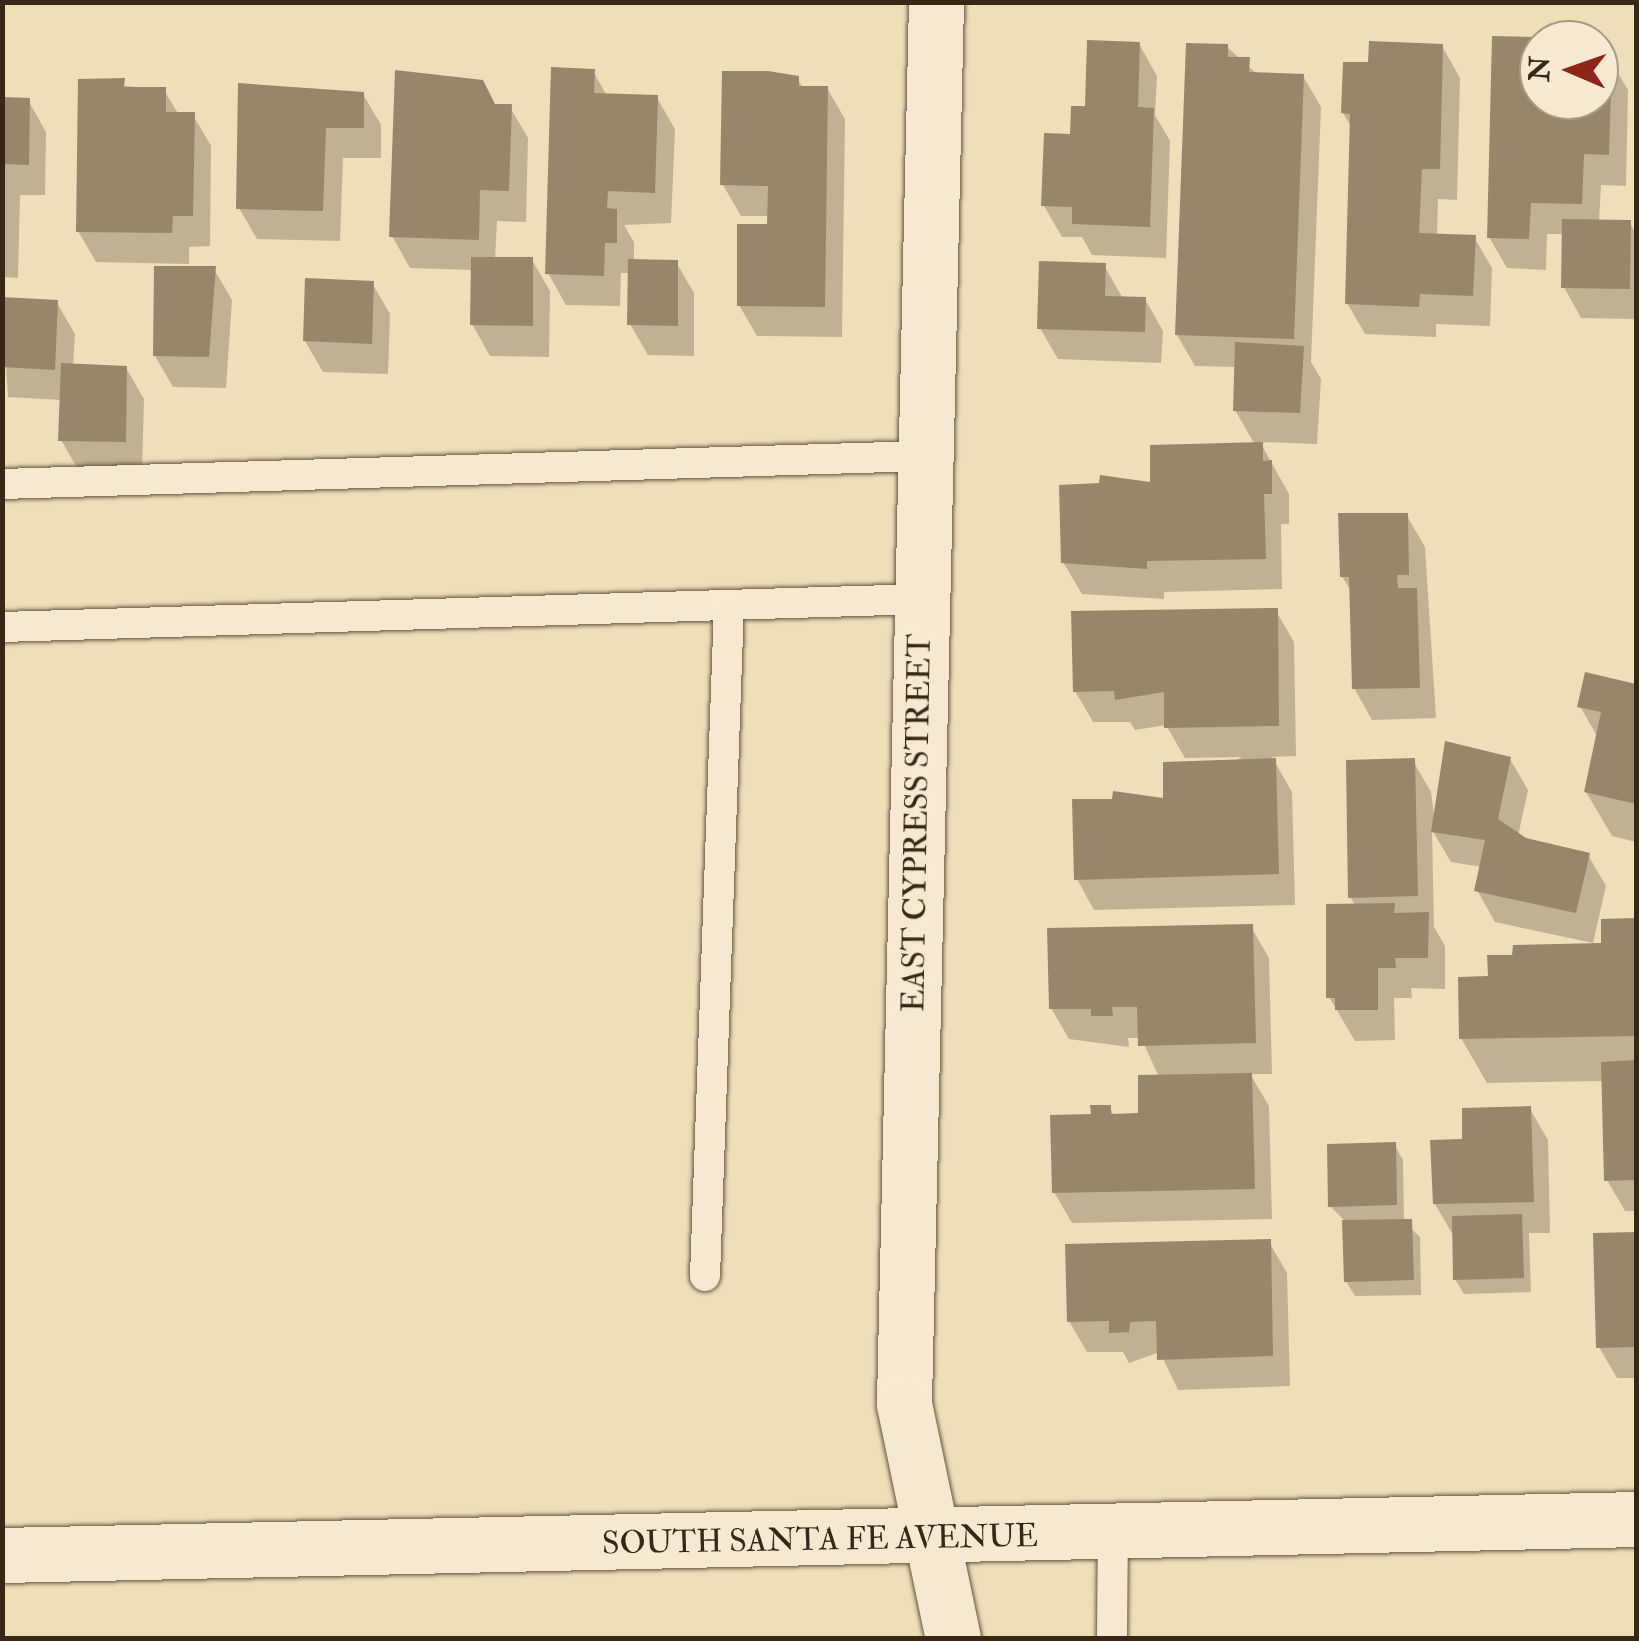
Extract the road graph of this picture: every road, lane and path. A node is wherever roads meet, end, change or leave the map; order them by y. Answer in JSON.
{"nodes":[{"id":1,"x":936,"y":2,"type":"edge"},
{"id":2,"x":926,"y":456,"type":"junction"},
{"id":3,"x":2,"y":484,"type":"edge"},
{"id":4,"x":922,"y":600,"type":"junction"},
{"id":5,"x":729,"y":606,"type":"junction"},
{"id":6,"x":2,"y":627,"type":"edge"},
{"id":7,"x":705,"y":1276,"type":"dead end"},
{"id":8,"x":1636,"y":1519,"type":"edge"},
{"id":9,"x":1113,"y":1533,"type":"junction"},
{"id":10,"x":932,"y":1538,"type":"junction"},
{"id":11,"x":2,"y":1555,"type":"edge"},
{"id":12,"x":953,"y":1638,"type":"edge"},
{"id":13,"x":1112,"y":1638,"type":"edge"}],
"edges":[{"from":1,"to":2,"type":"street","name":"EAST CYPRESS STREET"},
{"from":2,"to":3,"type":"lane"},
{"from":2,"to":4,"type":"street","name":"EAST CYPRESS STREET"},
{"from":4,"to":5,"type":"lane"},
{"from":4,"to":10,"type":"street","name":"EAST CYPRESS STREET"},
{"from":5,"to":6,"type":"lane"},
{"from":5,"to":7,"type":"lane"},
{"from":8,"to":9,"type":"street","name":"SOUTH SANTA FE AVENUE"},
{"from":9,"to":10,"type":"street","name":"SOUTH SANTA FE AVENUE"},
{"from":9,"to":13,"type":"lane"},
{"from":10,"to":11,"type":"street","name":"SOUTH SANTA FE AVENUE"},
{"from":10,"to":12,"type":"street","name":"EAST CYPRESS STREET"}]}
